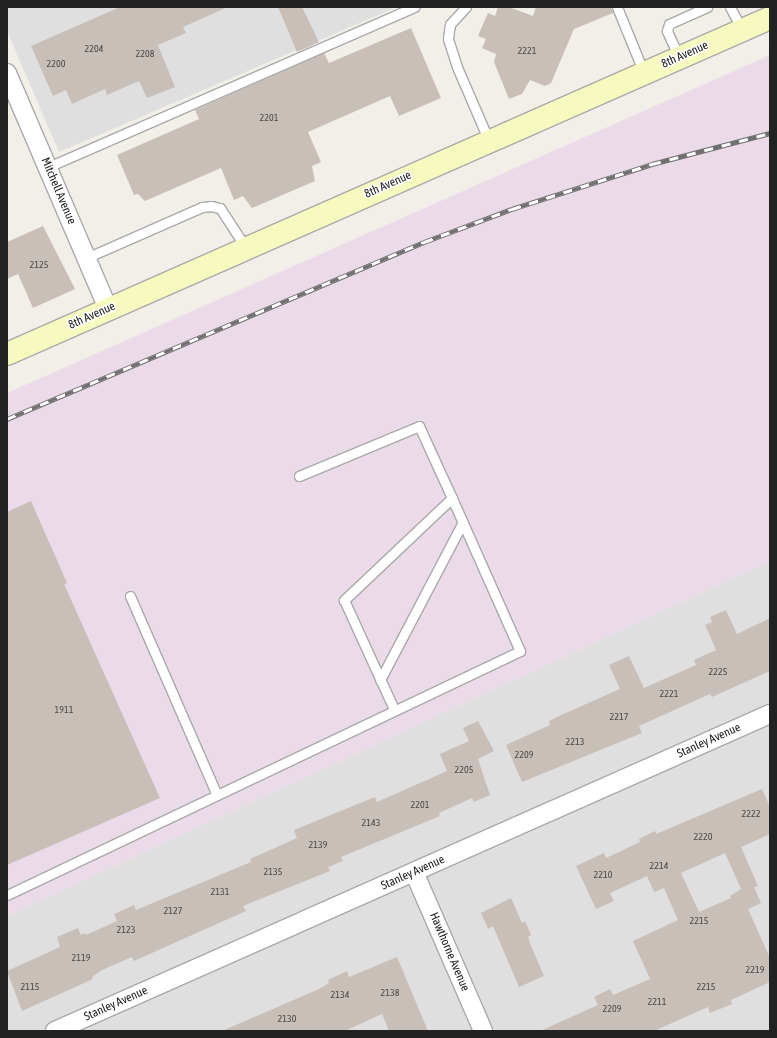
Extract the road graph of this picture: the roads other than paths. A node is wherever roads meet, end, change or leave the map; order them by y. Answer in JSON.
{"nodes":[{"id":1,"x":415,"y":7,"type":"edge"},
{"id":2,"x":466,"y":7,"type":"edge"},
{"id":3,"x":617,"y":7,"type":"edge"},
{"id":4,"x":707,"y":7,"type":"edge"},
{"id":5,"x":730,"y":7,"type":"edge"},
{"id":6,"x":770,"y":18,"type":"edge"},
{"id":7,"x":742,"y":30,"type":"junction"},
{"id":8,"x":679,"y":57,"type":"junction"},
{"id":9,"x":7,"y":72,"type":"edge"},
{"id":10,"x":644,"y":73,"type":"junction"},
{"id":11,"x":489,"y":141,"type":"junction"},
{"id":12,"x":48,"y":167,"type":"junction"},
{"id":13,"x":246,"y":248,"type":"junction"},
{"id":14,"x":86,"y":258,"type":"junction"},
{"id":15,"x":108,"y":309,"type":"junction"},
{"id":16,"x":7,"y":354,"type":"edge"},
{"id":17,"x":299,"y":476,"type":"dead end"},
{"id":18,"x":452,"y":498,"type":"junction"},
{"id":19,"x":463,"y":522,"type":"junction"},
{"id":20,"x":130,"y":596,"type":"dead end"},
{"id":21,"x":380,"y":680,"type":"junction"},
{"id":22,"x":394,"y":709,"type":"junction"},
{"id":23,"x":770,"y":714,"type":"edge"},
{"id":24,"x":217,"y":795,"type":"junction"},
{"id":25,"x":414,"y":872,"type":"junction"},
{"id":26,"x":7,"y":895,"type":"edge"},
{"id":27,"x":55,"y":1031,"type":"edge"},
{"id":28,"x":483,"y":1031,"type":"edge"}],
"edges":[{"from":1,"to":12,"type":"lane"},
{"from":2,"to":11,"type":"lane"},
{"from":3,"to":10,"type":"lane"},
{"from":4,"to":8,"type":"lane"},
{"from":5,"to":7,"type":"lane"},
{"from":6,"to":7,"type":"main road","name":"8th Avenue"},
{"from":7,"to":8,"type":"main road","name":"8th Avenue"},
{"from":8,"to":10,"type":"main road","name":"8th Avenue"},
{"from":9,"to":12,"type":"street","name":"Mitchell Avenue"},
{"from":10,"to":11,"type":"main road","name":"8th Avenue"},
{"from":11,"to":13,"type":"main road","name":"8th Avenue"},
{"from":12,"to":14,"type":"street","name":"Mitchell Avenue"},
{"from":13,"to":14,"type":"lane"},
{"from":13,"to":15,"type":"main road","name":"8th Avenue"},
{"from":14,"to":15,"type":"street","name":"Mitchell Avenue"},
{"from":15,"to":16,"type":"main road","name":"8th Avenue"},
{"from":17,"to":18,"type":"lane"},
{"from":18,"to":19,"type":"lane"},
{"from":18,"to":21,"type":"lane"},
{"from":19,"to":21,"type":"lane"},
{"from":19,"to":22,"type":"lane"},
{"from":20,"to":24,"type":"lane"},
{"from":21,"to":22,"type":"lane"},
{"from":22,"to":24,"type":"lane"},
{"from":23,"to":25,"type":"street","name":"Stanley Avenue"},
{"from":24,"to":26,"type":"lane"},
{"from":25,"to":27,"type":"street","name":"Stanley Avenue"},
{"from":25,"to":28,"type":"street","name":"Hawthorne Avenue"}]}
